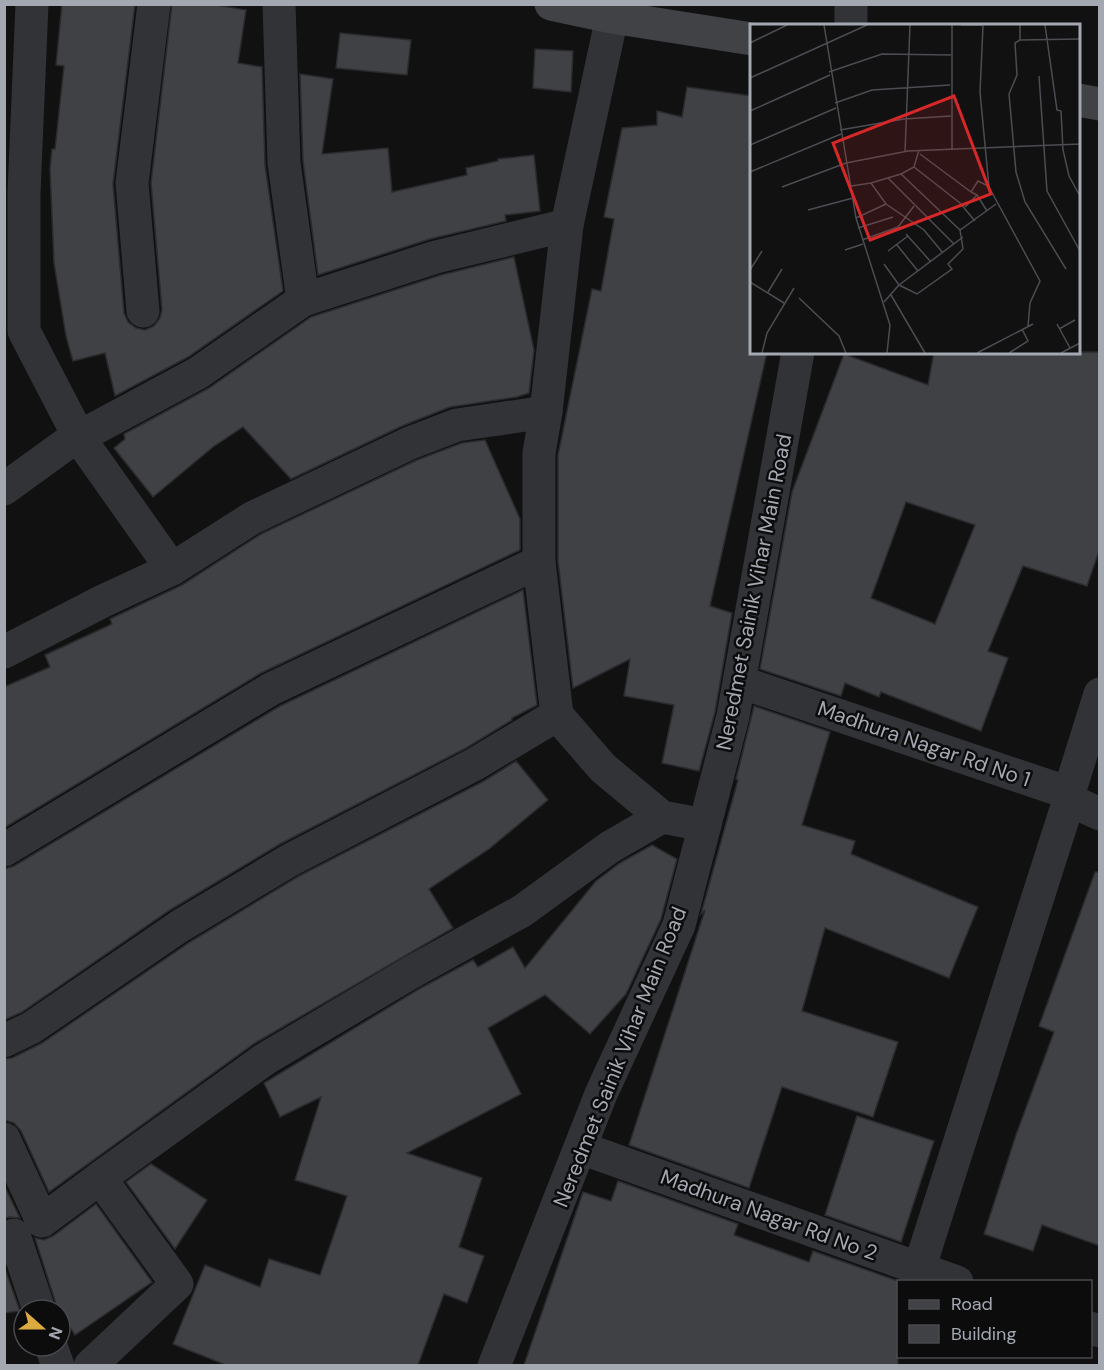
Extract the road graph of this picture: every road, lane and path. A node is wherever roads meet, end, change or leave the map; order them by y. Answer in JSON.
{"nodes":[{"id":1,"x":32,"y":4,"type":"edge"},
{"id":2,"x":154,"y":4,"type":"edge"},
{"id":3,"x":279,"y":4,"type":"edge"},
{"id":4,"x":551,"y":4,"type":"edge"},
{"id":5,"x":851,"y":4,"type":"edge"},
{"id":6,"x":612,"y":17,"type":"junction"},
{"id":7,"x":850,"y":24,"type":"edge"},
{"id":8,"x":750,"y":39,"type":"edge"},
{"id":9,"x":1080,"y":100,"type":"edge"},
{"id":10,"x":1100,"y":104,"type":"edge"},
{"id":11,"x":567,"y":225,"type":"junction"},
{"id":12,"x":303,"y":300,"type":"junction"},
{"id":13,"x":143,"y":311,"type":"dead end"},
{"id":14,"x":798,"y":354,"type":"edge"},
{"id":15,"x":546,"y":412,"type":"junction"},
{"id":16,"x":80,"y":439,"type":"junction"},
{"id":17,"x":4,"y":489,"type":"edge"},
{"id":18,"x":539,"y":562,"type":"junction"},
{"id":19,"x":172,"y":569,"type":"junction"},
{"id":20,"x":4,"y":652,"type":"edge"},
{"id":21,"x":740,"y":681,"type":"junction"},
{"id":22,"x":1100,"y":694,"type":"edge"},
{"id":23,"x":557,"y":715,"type":"junction"},
{"id":24,"x":1069,"y":796,"type":"junction"},
{"id":25,"x":1100,"y":814,"type":"edge"},
{"id":26,"x":662,"y":817,"type":"junction"},
{"id":27,"x":705,"y":825,"type":"junction"},
{"id":28,"x":4,"y":850,"type":"edge"},
{"id":29,"x":4,"y":1041,"type":"edge"},
{"id":30,"x":4,"y":1139,"type":"edge"},
{"id":31,"x":581,"y":1148,"type":"junction"},
{"id":32,"x":100,"y":1178,"type":"junction"},
{"id":33,"x":20,"y":1232,"type":"edge"},
{"id":34,"x":919,"y":1269,"type":"junction"},
{"id":35,"x":954,"y":1280,"type":"edge"},
{"id":36,"x":36,"y":1298,"type":"edge"},
{"id":37,"x":90,"y":1365,"type":"edge"},
{"id":38,"x":494,"y":1365,"type":"edge"}],
"edges":[{"from":1,"to":16,"type":"street"},
{"from":2,"to":13,"type":"street"},
{"from":3,"to":12,"type":"street"},
{"from":4,"to":6,"type":"main road"},
{"from":5,"to":7,"type":"street"},
{"from":6,"to":8,"type":"main road"},
{"from":6,"to":11,"type":"street"},
{"from":9,"to":10,"type":"main road"},
{"from":11,"to":12,"type":"street"},
{"from":11,"to":15,"type":"street"},
{"from":12,"to":16,"type":"street"},
{"from":14,"to":21,"type":"street","name":"Neredmet Sainik Vihar Main Road"},
{"from":15,"to":18,"type":"street"},
{"from":15,"to":19,"type":"street"},
{"from":16,"to":17,"type":"street"},
{"from":16,"to":19,"type":"street"},
{"from":18,"to":23,"type":"street"},
{"from":18,"to":28,"type":"street"},
{"from":19,"to":20,"type":"street"},
{"from":21,"to":24,"type":"street","name":"Madhura Nagar Rd No 1"},
{"from":21,"to":27,"type":"street","name":"Neredmet Sainik Vihar Main Road"},
{"from":22,"to":24,"type":"street"},
{"from":23,"to":26,"type":"street"},
{"from":23,"to":29,"type":"street"},
{"from":24,"to":25,"type":"street","name":"Madhura Nagar Rd No 1"},
{"from":24,"to":34,"type":"street"},
{"from":26,"to":27,"type":"street"},
{"from":26,"to":32,"type":"street"},
{"from":27,"to":31,"type":"street","name":"Neredmet Sainik Vihar Main Road"},
{"from":30,"to":33,"type":"street"},
{"from":31,"to":34,"type":"street","name":"Madhura Nagar Rd No 2"},
{"from":31,"to":38,"type":"street","name":"Neredmet Sainik Vihar Main Road"},
{"from":32,"to":33,"type":"street"},
{"from":32,"to":37,"type":"street"},
{"from":33,"to":36,"type":"street"},
{"from":34,"to":35,"type":"street","name":"Madhura Nagar Rd No 2"}]}
